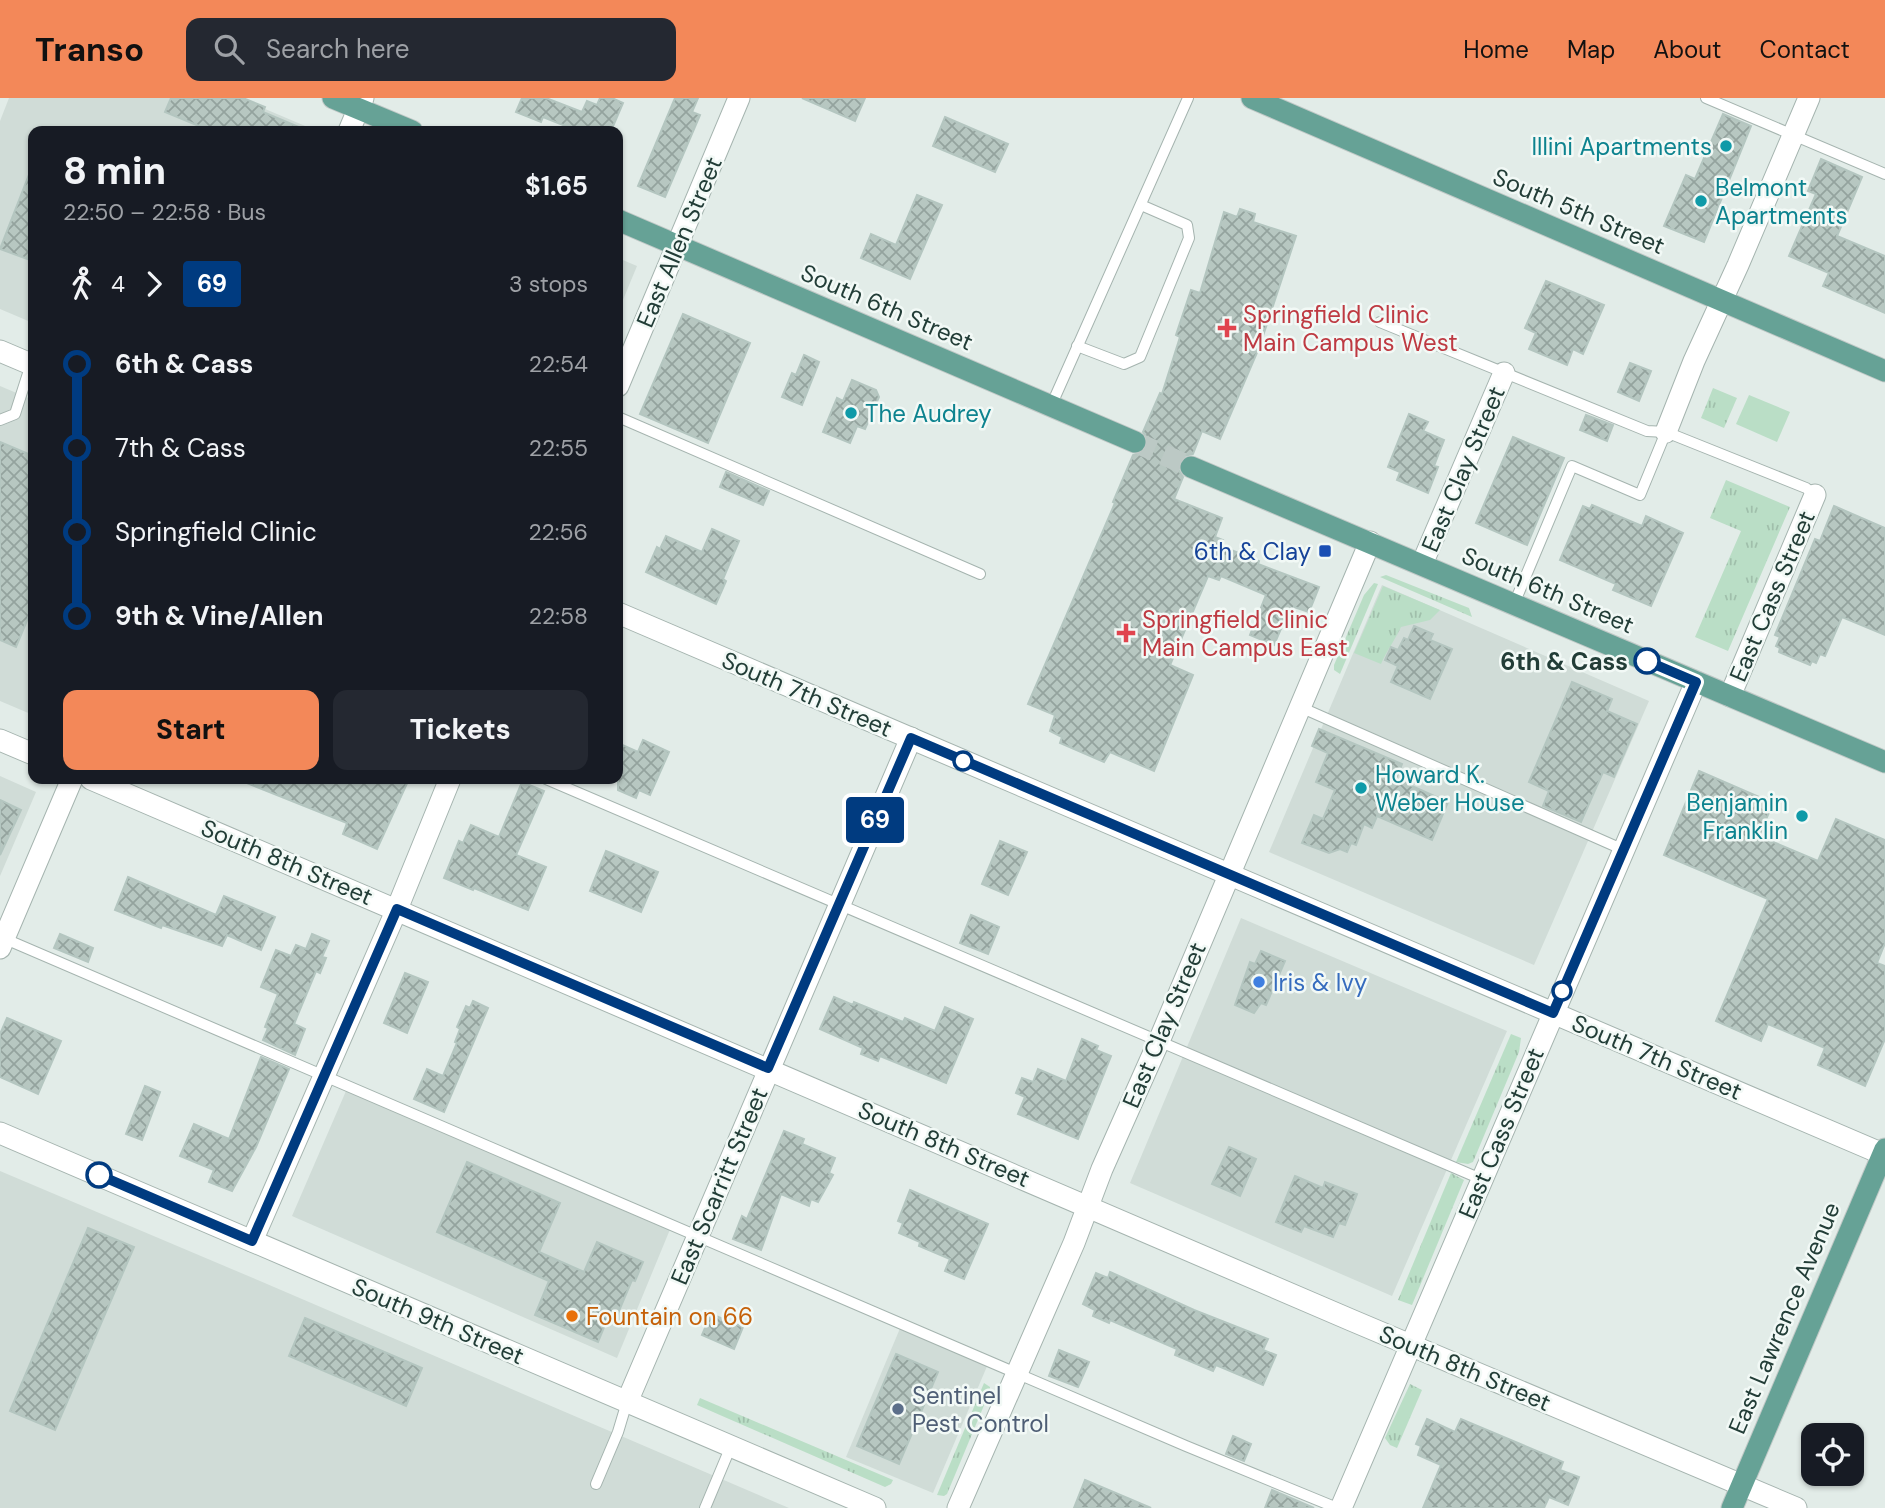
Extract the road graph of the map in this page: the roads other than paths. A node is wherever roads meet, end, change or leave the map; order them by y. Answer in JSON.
{"nodes":[{"id":1,"x":333,"y":98,"type":"edge"},
{"id":2,"x":739,"y":98,"type":"edge"},
{"id":3,"x":1188,"y":98,"type":"edge"},
{"id":4,"x":1706,"y":98,"type":"edge"},
{"id":5,"x":1808,"y":98,"type":"edge"},
{"id":6,"x":1266,"y":101,"type":"edge"},
{"id":7,"x":361,"y":103,"type":"edge"},
{"id":8,"x":351,"y":126,"type":"edge"},
{"id":9,"x":403,"y":126,"type":"edge"},
{"id":10,"x":1793,"y":135,"type":"junction"},
{"id":11,"x":1885,"y":174,"type":"edge"},
{"id":12,"x":1141,"y":205,"type":"junction"},
{"id":13,"x":623,"y":222,"type":"edge"},
{"id":14,"x":676,"y":246,"type":"junction"},
{"id":15,"x":1722,"y":301,"type":"junction"},
{"id":16,"x":1381,"y":322,"type":"dead end"},
{"id":17,"x":1077,"y":346,"type":"junction"},
{"id":18,"x":0,"y":351,"type":"edge"},
{"id":19,"x":28,"y":363,"type":"edge"},
{"id":20,"x":1885,"y":371,"type":"edge"},
{"id":21,"x":1504,"y":373,"type":"junction"},
{"id":22,"x":623,"y":374,"type":"edge"},
{"id":23,"x":28,"y":377,"type":"edge"},
{"id":24,"x":1051,"y":406,"type":"junction"},
{"id":25,"x":623,"y":419,"type":"edge"},
{"id":26,"x":0,"y":420,"type":"edge"},
{"id":27,"x":1666,"y":432,"type":"junction"},
{"id":28,"x":1135,"y":442,"type":"tunnel mouth"},
{"id":29,"x":1191,"y":467,"type":"tunnel mouth"},
{"id":30,"x":1815,"y":495,"type":"joint"},
{"id":31,"x":1370,"y":542,"type":"junction"},
{"id":32,"x":1422,"y":564,"type":"junction"},
{"id":33,"x":980,"y":574,"type":"dead end"},
{"id":34,"x":1514,"y":604,"type":"junction"},
{"id":35,"x":623,"y":615,"type":"edge"},
{"id":36,"x":1696,"y":682,"type":"junction"},
{"id":37,"x":1730,"y":696,"type":"junction"},
{"id":38,"x":1300,"y":707,"type":"junction"},
{"id":39,"x":911,"y":738,"type":"junction"},
{"id":40,"x":0,"y":740,"type":"edge"},
{"id":41,"x":28,"y":752,"type":"edge"},
{"id":42,"x":1885,"y":762,"type":"edge"},
{"id":43,"x":70,"y":784,"type":"edge"},
{"id":44,"x":103,"y":784,"type":"edge"},
{"id":45,"x":448,"y":784,"type":"edge"},
{"id":46,"x":558,"y":784,"type":"edge"},
{"id":47,"x":1624,"y":850,"type":"junction"},
{"id":48,"x":1229,"y":875,"type":"junction"},
{"id":49,"x":838,"y":904,"type":"junction"},
{"id":50,"x":397,"y":909,"type":"junction"},
{"id":51,"x":1,"y":941,"type":"edge"},
{"id":52,"x":1553,"y":1013,"type":"junction"},
{"id":53,"x":1159,"y":1041,"type":"junction"},
{"id":54,"x":768,"y":1068,"type":"junction"},
{"id":55,"x":324,"y":1075,"type":"junction"},
{"id":56,"x":0,"y":1133,"type":"edge"},
{"id":57,"x":1884,"y":1153,"type":"edge"},
{"id":58,"x":1481,"y":1180,"type":"junction"},
{"id":59,"x":1087,"y":1206,"type":"junction"},
{"id":60,"x":698,"y":1235,"type":"junction"},
{"id":61,"x":252,"y":1241,"type":"junction"},
{"id":62,"x":1411,"y":1345,"type":"junction"},
{"id":63,"x":1016,"y":1373,"type":"junction"},
{"id":64,"x":626,"y":1402,"type":"junction"},
{"id":65,"x":732,"y":1446,"type":"junction"},
{"id":66,"x":597,"y":1484,"type":"dead end"},
{"id":67,"x":1742,"y":1485,"type":"junction"},
{"id":68,"x":705,"y":1508,"type":"edge"},
{"id":69,"x":875,"y":1508,"type":"edge"},
{"id":70,"x":958,"y":1508,"type":"edge"},
{"id":71,"x":1339,"y":1508,"type":"edge"},
{"id":72,"x":1732,"y":1508,"type":"edge"},
{"id":73,"x":1797,"y":1508,"type":"edge"}],
"edges":[{"from":1,"to":7,"type":"main road"},
{"from":2,"to":14,"type":"street","name":"East Allen Street"},
{"from":3,"to":12,"type":"lane"},
{"from":4,"to":10,"type":"lane"},
{"from":5,"to":10,"type":"street"},
{"from":6,"to":15,"type":"main road","name":"South 5th Street"},
{"from":7,"to":8,"type":"street"},
{"from":7,"to":9,"type":"main road"},
{"from":10,"to":11,"type":"lane"},
{"from":10,"to":15,"type":"street"},
{"from":12,"to":17,"type":"lane"},
{"from":12,"to":17,"type":"lane"},
{"from":13,"to":14,"type":"main road","name":"South 6th Street"},
{"from":14,"to":22,"type":"street","name":"East Allen Street"},
{"from":14,"to":24,"type":"main road","name":"South 6th Street"},
{"from":15,"to":20,"type":"main road","name":"South 5th Street"},
{"from":15,"to":27,"type":"street"},
{"from":16,"to":21,"type":"lane"},
{"from":17,"to":24,"type":"lane"},
{"from":18,"to":19,"type":"street"},
{"from":21,"to":27,"type":"lane"},
{"from":21,"to":32,"type":"street","name":"East Clay Street"},
{"from":23,"to":26,"type":"lane"},
{"from":24,"to":28,"type":"main road","name":"South 6th Street"},
{"from":25,"to":33,"type":"lane"},
{"from":27,"to":30,"type":"lane"},
{"from":27,"to":34,"type":"lane"},
{"from":29,"to":31,"type":"main road","name":"South 6th Street"},
{"from":30,"to":37,"type":"street","name":"East Cass Street"},
{"from":31,"to":32,"type":"main road","name":"South 6th Street"},
{"from":31,"to":38,"type":"street","name":"East Clay Street"},
{"from":32,"to":34,"type":"main road","name":"South 6th Street"},
{"from":34,"to":36,"type":"main road","name":"South 6th Street"},
{"from":35,"to":39,"type":"street","name":"South 7th Street"},
{"from":36,"to":37,"type":"main road","name":"South 6th Street"},
{"from":36,"to":47,"type":"street","name":"East Cass Street"},
{"from":37,"to":42,"type":"main road","name":"South 6th Street"},
{"from":38,"to":47,"type":"lane"},
{"from":38,"to":48,"type":"street","name":"East Clay Street"},
{"from":39,"to":48,"type":"street","name":"South 7th Street"},
{"from":39,"to":49,"type":"street","name":"East Scarritt Street"},
{"from":40,"to":41,"type":"street"},
{"from":43,"to":51,"type":"street"},
{"from":44,"to":50,"type":"street","name":"South 8th Street"},
{"from":45,"to":50,"type":"street"},
{"from":46,"to":49,"type":"lane"},
{"from":47,"to":52,"type":"street","name":"East Cass Street"},
{"from":48,"to":52,"type":"street","name":"South 7th Street"},
{"from":48,"to":53,"type":"street","name":"East Clay Street"},
{"from":49,"to":53,"type":"lane"},
{"from":49,"to":54,"type":"street","name":"East Scarritt Street"},
{"from":50,"to":54,"type":"street","name":"South 8th Street"},
{"from":50,"to":55,"type":"street"},
{"from":51,"to":55,"type":"lane"},
{"from":52,"to":57,"type":"street","name":"South 7th Street"},
{"from":52,"to":58,"type":"street","name":"East Cass Street"},
{"from":53,"to":58,"type":"lane"},
{"from":53,"to":59,"type":"street","name":"East Clay Street"},
{"from":54,"to":59,"type":"street","name":"South 8th Street"},
{"from":54,"to":60,"type":"street","name":"East Scarritt Street"},
{"from":55,"to":60,"type":"lane"},
{"from":55,"to":61,"type":"street"},
{"from":56,"to":61,"type":"street","name":"South 9th Street"},
{"from":57,"to":67,"type":"main road","name":"East Lawrence Avenue"},
{"from":58,"to":62,"type":"street","name":"East Cass Street"},
{"from":59,"to":62,"type":"street","name":"South 8th Street"},
{"from":59,"to":63,"type":"street","name":"East Clay Street"},
{"from":60,"to":63,"type":"lane"},
{"from":60,"to":64,"type":"street","name":"East Scarritt Street"},
{"from":61,"to":64,"type":"street","name":"South 9th Street"},
{"from":62,"to":67,"type":"street","name":"South 8th Street"},
{"from":62,"to":71,"type":"street","name":"East Cass Street"},
{"from":63,"to":70,"type":"street","name":"East Clay Street"},
{"from":63,"to":71,"type":"lane"},
{"from":64,"to":65,"type":"street","name":"South 9th Street"},
{"from":64,"to":66,"type":"lane"},
{"from":65,"to":68,"type":"lane"},
{"from":65,"to":69,"type":"street","name":"South 9th Street"},
{"from":67,"to":72,"type":"main road","name":"East Lawrence Avenue"},
{"from":67,"to":73,"type":"street","name":"South 8th Street"}]}
